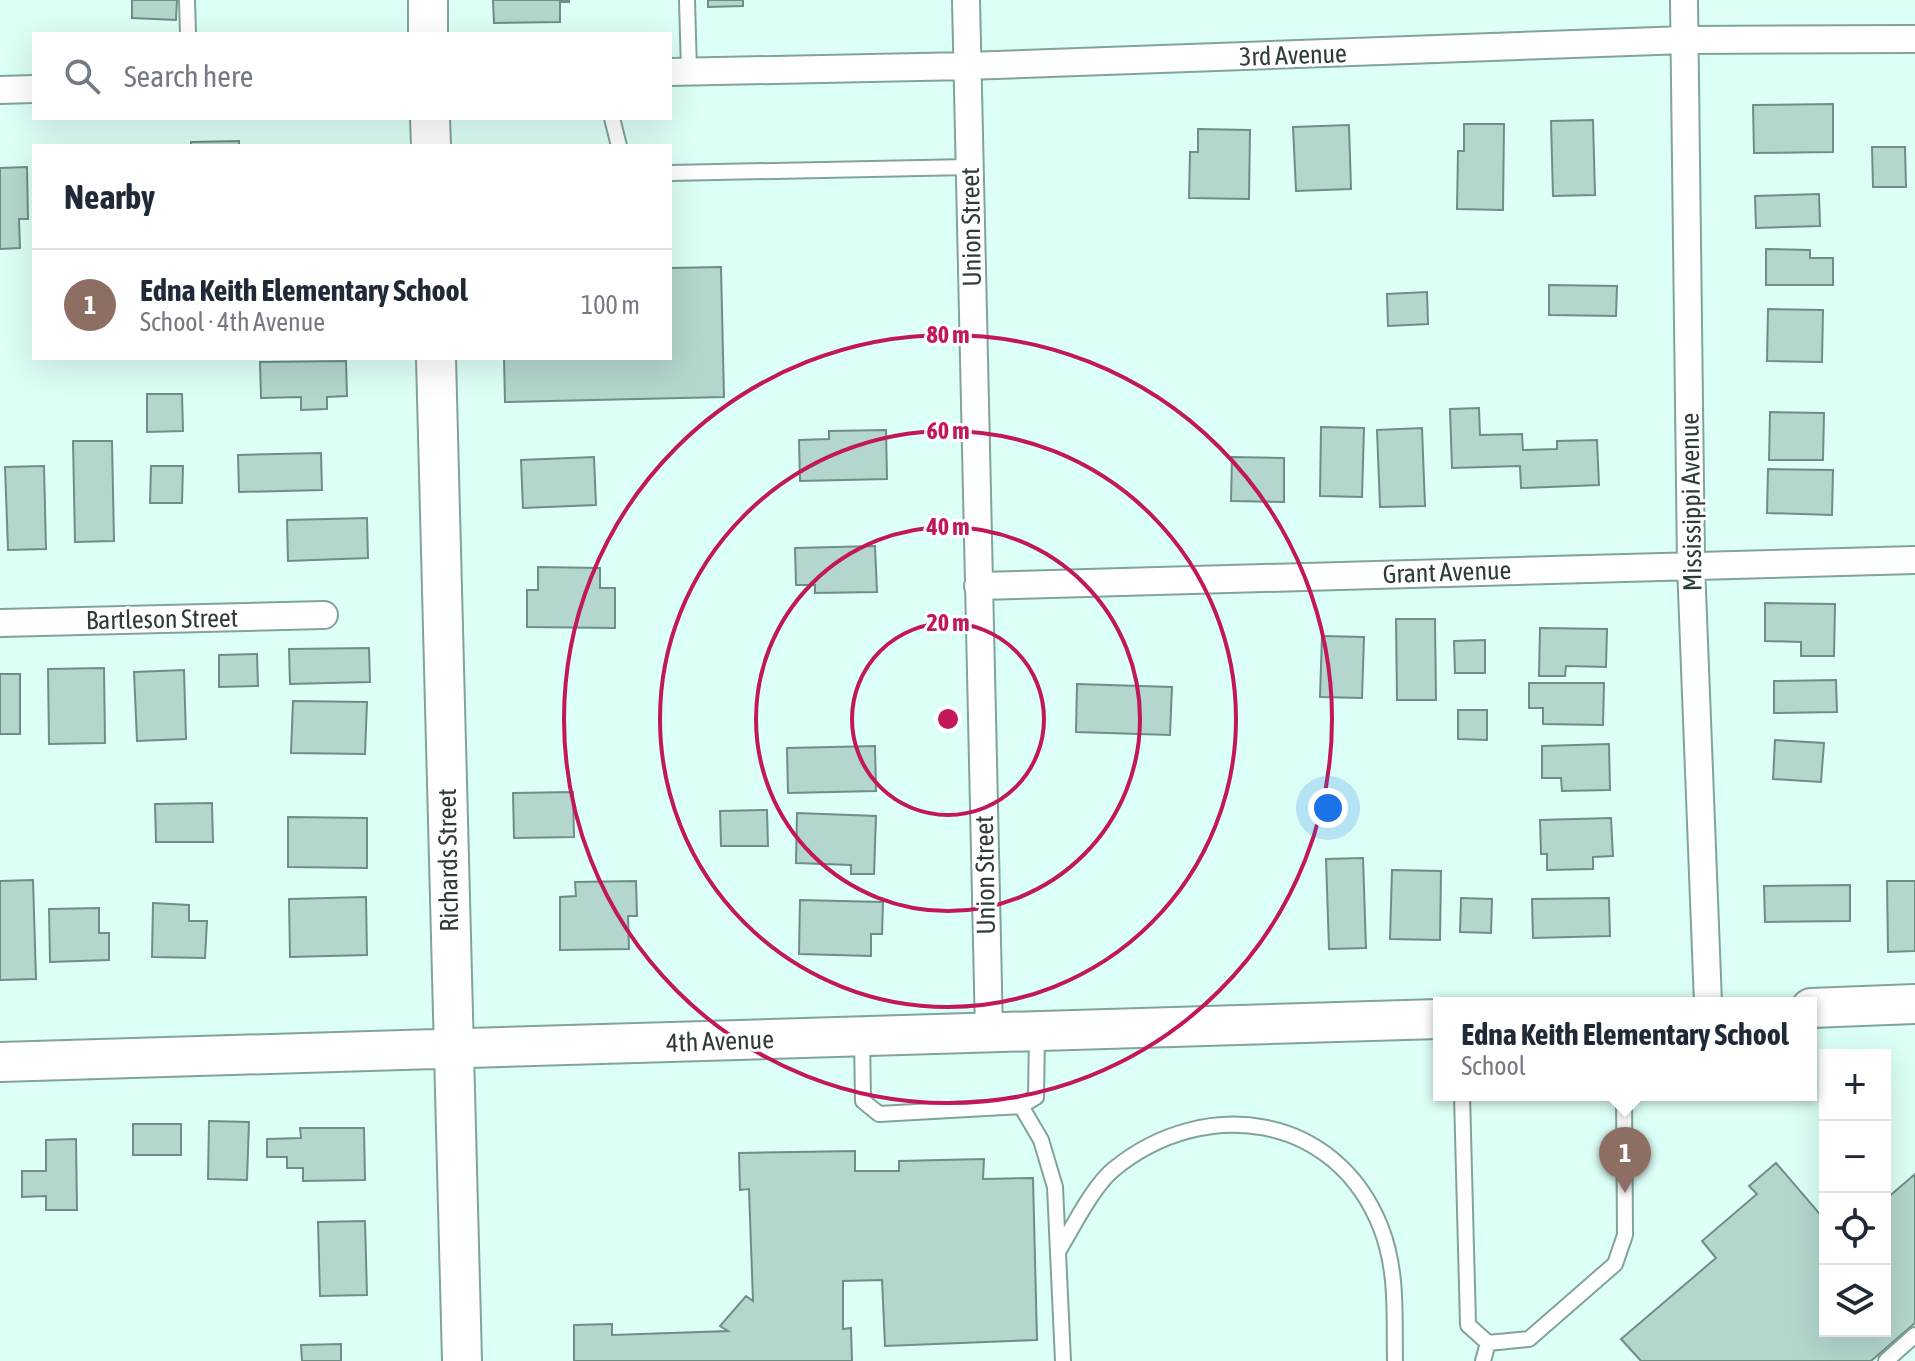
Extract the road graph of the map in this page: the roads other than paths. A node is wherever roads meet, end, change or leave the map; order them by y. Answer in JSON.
{"nodes":[{"id":1,"x":187,"y":0,"type":"edge"},
{"id":2,"x":428,"y":0,"type":"edge"},
{"id":3,"x":687,"y":0,"type":"edge"},
{"id":4,"x":966,"y":0,"type":"edge"},
{"id":5,"x":1684,"y":0,"type":"edge"},
{"id":6,"x":188,"y":32,"type":"edge"},
{"id":7,"x":428,"y":32,"type":"edge"},
{"id":8,"x":1915,"y":39,"type":"edge"},
{"id":9,"x":1685,"y":40,"type":"junction"},
{"id":10,"x":967,"y":66,"type":"junction"},
{"id":11,"x":679,"y":71,"type":"edge"},
{"id":12,"x":32,"y":89,"type":"edge"},
{"id":13,"x":0,"y":90,"type":"edge"},
{"id":14,"x":430,"y":120,"type":"edge"},
{"id":15,"x":612,"y":120,"type":"edge"},
{"id":16,"x":431,"y":144,"type":"edge"},
{"id":17,"x":618,"y":144,"type":"edge"},
{"id":18,"x":969,"y":167,"type":"junction"},
{"id":19,"x":672,"y":173,"type":"edge"},
{"id":20,"x":436,"y":360,"type":"edge"},
{"id":21,"x":1915,"y":560,"type":"edge"},
{"id":22,"x":1691,"y":565,"type":"junction"},
{"id":23,"x":978,"y":586,"type":"junction"},
{"id":24,"x":324,"y":615,"type":"dead end"},
{"id":25,"x":0,"y":623,"type":"edge"},
{"id":26,"x":1708,"y":997,"type":"edge"},
{"id":27,"x":1915,"y":1004,"type":"edge"},
{"id":28,"x":1817,"y":1008,"type":"edge"},
{"id":29,"x":1433,"y":1019,"type":"edge"},
{"id":30,"x":1037,"y":1030,"type":"junction"},
{"id":31,"x":989,"y":1031,"type":"junction"},
{"id":32,"x":862,"y":1036,"type":"junction"},
{"id":33,"x":453,"y":1050,"type":"junction"},
{"id":34,"x":0,"y":1062,"type":"edge"},
{"id":35,"x":1462,"y":1101,"type":"edge"},
{"id":36,"x":1624,"y":1101,"type":"edge"},
{"id":37,"x":1021,"y":1106,"type":"junction"},
{"id":38,"x":1059,"y":1250,"type":"junction"},
{"id":39,"x":1915,"y":1335,"type":"edge"},
{"id":40,"x":1488,"y":1343,"type":"junction"},
{"id":41,"x":462,"y":1361,"type":"edge"},
{"id":42,"x":1063,"y":1361,"type":"edge"},
{"id":43,"x":1395,"y":1361,"type":"edge"},
{"id":44,"x":1483,"y":1361,"type":"edge"},
{"id":45,"x":1886,"y":1361,"type":"edge"}],
"edges":[{"from":1,"to":6,"type":"lane"},
{"from":2,"to":7,"type":"street"},
{"from":3,"to":11,"type":"lane"},
{"from":4,"to":10,"type":"street","name":"Union Street"},
{"from":5,"to":9,"type":"street","name":"Mississippi Avenue"},
{"from":8,"to":9,"type":"street","name":"3rd Avenue"},
{"from":9,"to":10,"type":"street","name":"3rd Avenue"},
{"from":9,"to":22,"type":"street","name":"Mississippi Avenue"},
{"from":10,"to":11,"type":"street","name":"3rd Avenue"},
{"from":10,"to":18,"type":"street","name":"Union Street"},
{"from":12,"to":13,"type":"street"},
{"from":14,"to":16,"type":"street"},
{"from":15,"to":17,"type":"lane"},
{"from":18,"to":19,"type":"lane"},
{"from":18,"to":23,"type":"street","name":"Union Street"},
{"from":20,"to":33,"type":"street","name":"Richards Street"},
{"from":21,"to":22,"type":"street","name":"Grant Avenue"},
{"from":22,"to":23,"type":"street","name":"Grant Avenue"},
{"from":22,"to":26,"type":"street","name":"Mississippi Avenue"},
{"from":23,"to":31,"type":"street","name":"Union Street"},
{"from":24,"to":25,"type":"street","name":"Bartleson Street"},
{"from":27,"to":28,"type":"street"},
{"from":29,"to":30,"type":"street","name":"4th Avenue"},
{"from":30,"to":31,"type":"street","name":"4th Avenue"},
{"from":30,"to":37,"type":"lane"},
{"from":31,"to":32,"type":"street","name":"4th Avenue"},
{"from":32,"to":33,"type":"street","name":"4th Avenue"},
{"from":32,"to":37,"type":"lane"},
{"from":33,"to":34,"type":"street","name":"4th Avenue"},
{"from":33,"to":41,"type":"street","name":"Richards Street"},
{"from":35,"to":40,"type":"lane"},
{"from":36,"to":40,"type":"lane"},
{"from":37,"to":38,"type":"lane"},
{"from":38,"to":42,"type":"lane"},
{"from":38,"to":43,"type":"lane"},
{"from":39,"to":45,"type":"lane"},
{"from":40,"to":44,"type":"lane"}]}
